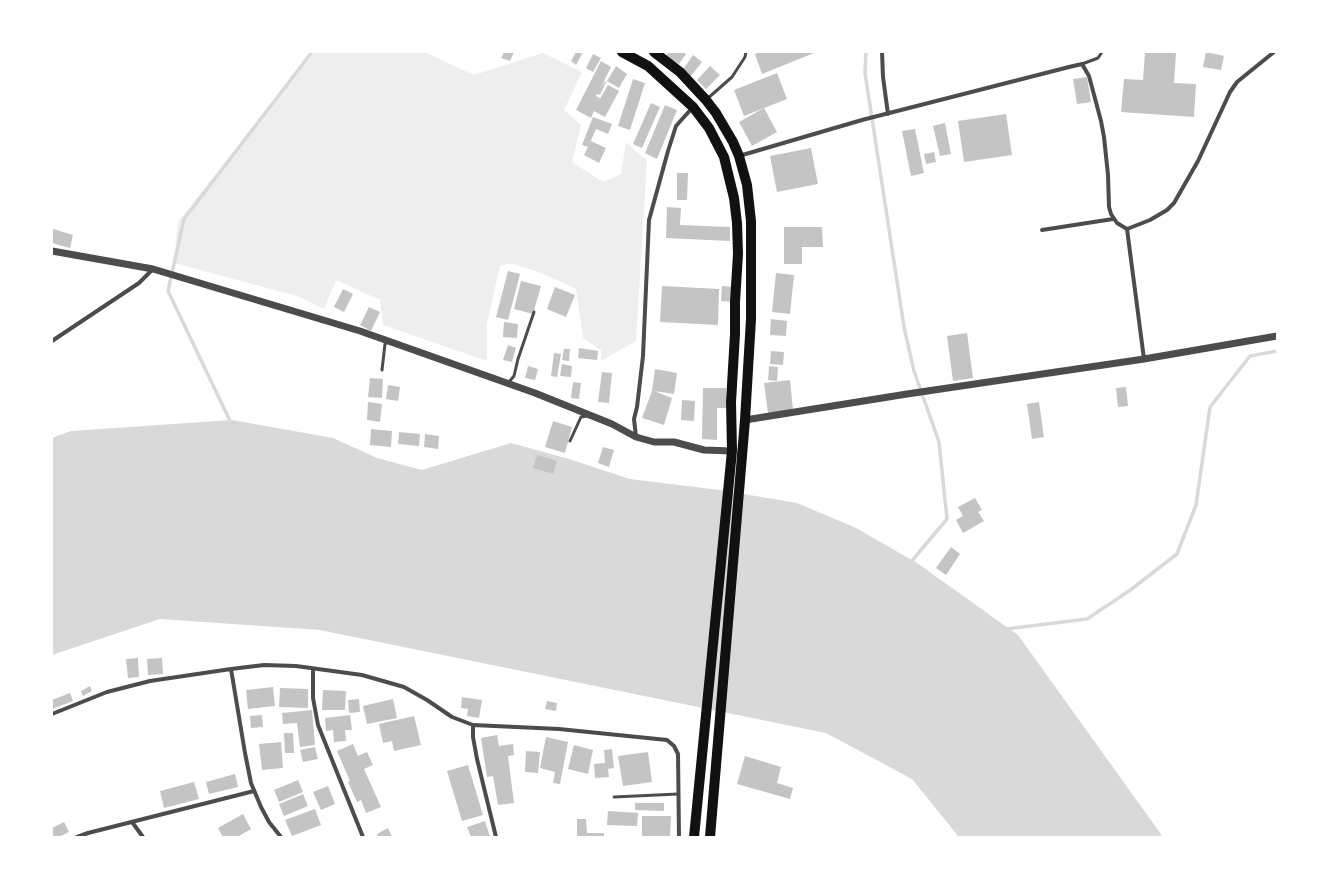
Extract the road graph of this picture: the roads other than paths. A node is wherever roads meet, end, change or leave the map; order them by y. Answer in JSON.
{"nodes":[{"id":1,"x":622,"y":52,"type":"edge"},
{"id":2,"x":654,"y":52,"type":"edge"},
{"id":3,"x":746,"y":52,"type":"edge"},
{"id":4,"x":882,"y":52,"type":"edge"},
{"id":5,"x":1102,"y":52,"type":"edge"},
{"id":6,"x":1274,"y":52,"type":"edge"},
{"id":7,"x":1082,"y":64,"type":"junction"},
{"id":8,"x":706,"y":100,"type":"junction"},
{"id":9,"x":693,"y":107,"type":"junction"},
{"id":10,"x":888,"y":114,"type":"junction"},
{"id":11,"x":739,"y":156,"type":"junction"},
{"id":12,"x":1113,"y":219,"type":"junction"},
{"id":13,"x":1127,"y":229,"type":"junction"},
{"id":14,"x":1042,"y":230,"type":"dead end"},
{"id":15,"x":52,"y":251,"type":"edge"},
{"id":16,"x":153,"y":269,"type":"junction"},
{"id":17,"x":534,"y":312,"type":"dead end"},
{"id":18,"x":1277,"y":336,"type":"edge"},
{"id":19,"x":52,"y":341,"type":"edge"},
{"id":20,"x":387,"y":342,"type":"junction"},
{"id":21,"x":1144,"y":359,"type":"junction"},
{"id":22,"x":382,"y":370,"type":"dead end"},
{"id":23,"x":508,"y":383,"type":"junction"},
{"id":24,"x":585,"y":416,"type":"junction"},
{"id":25,"x":745,"y":420,"type":"junction"},
{"id":26,"x":636,"y":437,"type":"junction"},
{"id":27,"x":570,"y":442,"type":"dead end"},
{"id":28,"x":732,"y":451,"type":"junction"},
{"id":29,"x":232,"y":669,"type":"junction"},
{"id":30,"x":313,"y":669,"type":"junction"},
{"id":31,"x":52,"y":714,"type":"edge"},
{"id":32,"x":473,"y":725,"type":"junction"},
{"id":33,"x":254,"y":791,"type":"junction"},
{"id":34,"x":678,"y":794,"type":"junction"},
{"id":35,"x":614,"y":797,"type":"dead end"},
{"id":36,"x":132,"y":822,"type":"junction"},
{"id":37,"x":77,"y":837,"type":"edge"},
{"id":38,"x":143,"y":837,"type":"edge"},
{"id":39,"x":280,"y":837,"type":"edge"},
{"id":40,"x":363,"y":837,"type":"edge"},
{"id":41,"x":496,"y":837,"type":"edge"},
{"id":42,"x":679,"y":837,"type":"edge"},
{"id":43,"x":694,"y":837,"type":"edge"},
{"id":44,"x":710,"y":837,"type":"edge"}],
"edges":[{"from":1,"to":9,"type":"highway"},
{"from":2,"to":8,"type":"highway"},
{"from":3,"to":8,"type":"lane"},
{"from":4,"to":10,"type":"street"},
{"from":5,"to":7,"type":"lane"},
{"from":6,"to":13,"type":"street"},
{"from":7,"to":10,"type":"street"},
{"from":7,"to":12,"type":"street"},
{"from":8,"to":11,"type":"highway"},
{"from":9,"to":26,"type":"street"},
{"from":9,"to":28,"type":"highway"},
{"from":10,"to":11,"type":"street"},
{"from":11,"to":25,"type":"highway"},
{"from":12,"to":13,"type":"street"},
{"from":12,"to":14,"type":"street"},
{"from":13,"to":21,"type":"street"},
{"from":15,"to":16,"type":"street"},
{"from":16,"to":19,"type":"street"},
{"from":16,"to":20,"type":"street"},
{"from":17,"to":23,"type":"lane"},
{"from":18,"to":21,"type":"street"},
{"from":20,"to":22,"type":"lane"},
{"from":20,"to":23,"type":"street"},
{"from":21,"to":25,"type":"street"},
{"from":23,"to":24,"type":"street"},
{"from":24,"to":26,"type":"street"},
{"from":24,"to":27,"type":"lane"},
{"from":25,"to":44,"type":"highway"},
{"from":26,"to":28,"type":"street"},
{"from":28,"to":43,"type":"highway"},
{"from":29,"to":30,"type":"street"},
{"from":29,"to":31,"type":"street"},
{"from":29,"to":33,"type":"street"},
{"from":30,"to":32,"type":"street"},
{"from":30,"to":40,"type":"street"},
{"from":32,"to":34,"type":"street"},
{"from":32,"to":41,"type":"street"},
{"from":33,"to":36,"type":"street"},
{"from":33,"to":39,"type":"street"},
{"from":34,"to":35,"type":"lane"},
{"from":34,"to":42,"type":"street"},
{"from":36,"to":37,"type":"street"},
{"from":36,"to":38,"type":"street"}]}
